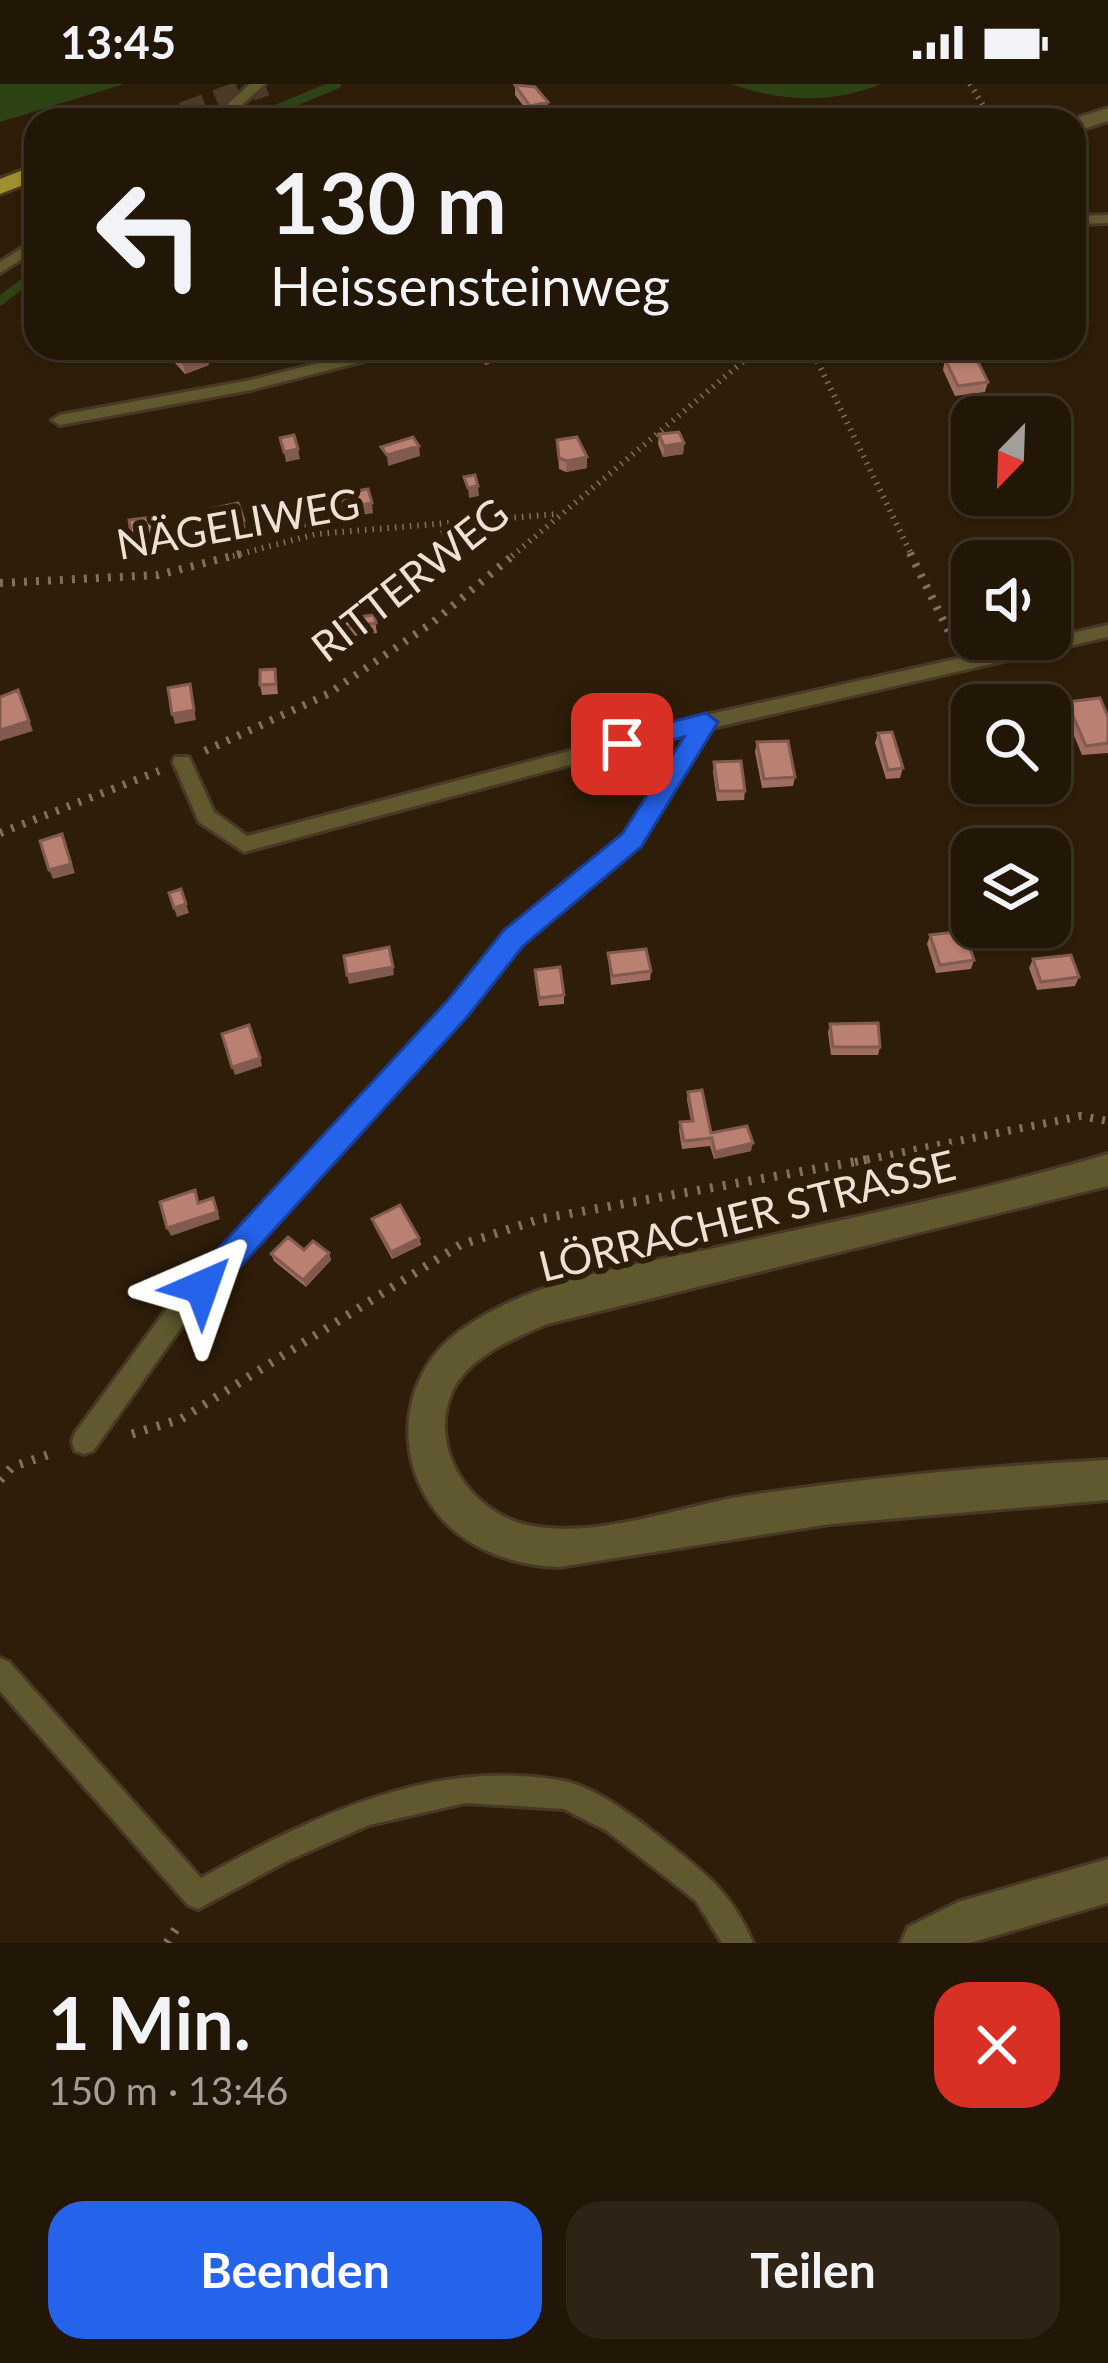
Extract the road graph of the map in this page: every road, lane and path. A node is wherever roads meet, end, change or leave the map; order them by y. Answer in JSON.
{"nodes":[{"id":1,"x":258,"y":84,"type":"edge"},
{"id":2,"x":231,"y":108,"type":"edge"},
{"id":3,"x":350,"y":360,"type":"edge"},
{"id":4,"x":744,"y":360,"type":"edge"},
{"id":5,"x":817,"y":360,"type":"edge"},
{"id":6,"x":60,"y":420,"type":"dead end"},
{"id":7,"x":558,"y":514,"type":"junction"},
{"id":8,"x":0,"y":583,"type":"edge"},
{"id":9,"x":1108,"y":631,"type":"edge"},
{"id":10,"x":963,"y":662,"type":"junction"},
{"id":11,"x":706,"y":722,"type":"junction"},
{"id":12,"x":182,"y":762,"type":"junction"},
{"id":13,"x":0,"y":833,"type":"edge"},
{"id":14,"x":1108,"y":1121,"type":"edge"},
{"id":15,"x":1108,"y":1169,"type":"edge"},
{"id":16,"x":84,"y":1442,"type":"junction"},
{"id":17,"x":0,"y":1480,"type":"edge"},
{"id":18,"x":1108,"y":1480,"type":"edge"},
{"id":19,"x":0,"y":1671,"type":"edge"},
{"id":20,"x":1108,"y":1882,"type":"edge"},
{"id":21,"x":739,"y":1943,"type":"edge"},
{"id":22,"x":924,"y":1943,"type":"edge"}],
"edges":[{"from":1,"to":2,"type":"lane"},
{"from":3,"to":6,"type":"lane"},
{"from":4,"to":7,"type":"path","name":"RITTERWEG"},
{"from":5,"to":10,"type":"path"},
{"from":7,"to":8,"type":"path","name":"NÄGELIWEG"},
{"from":7,"to":12,"type":"path","name":"RITTERWEG"},
{"from":9,"to":10,"type":"lane"},
{"from":10,"to":11,"type":"lane"},
{"from":11,"to":12,"type":"lane"},
{"from":11,"to":16,"type":"lane"},
{"from":12,"to":13,"type":"path","name":"RITTERWEG"},
{"from":14,"to":16,"type":"path"},
{"from":15,"to":18,"type":"street","name":"LÖRRACHER STRASSE"},
{"from":16,"to":17,"type":"path"},
{"from":19,"to":21,"type":"lane"},
{"from":20,"to":22,"type":"street"}]}
